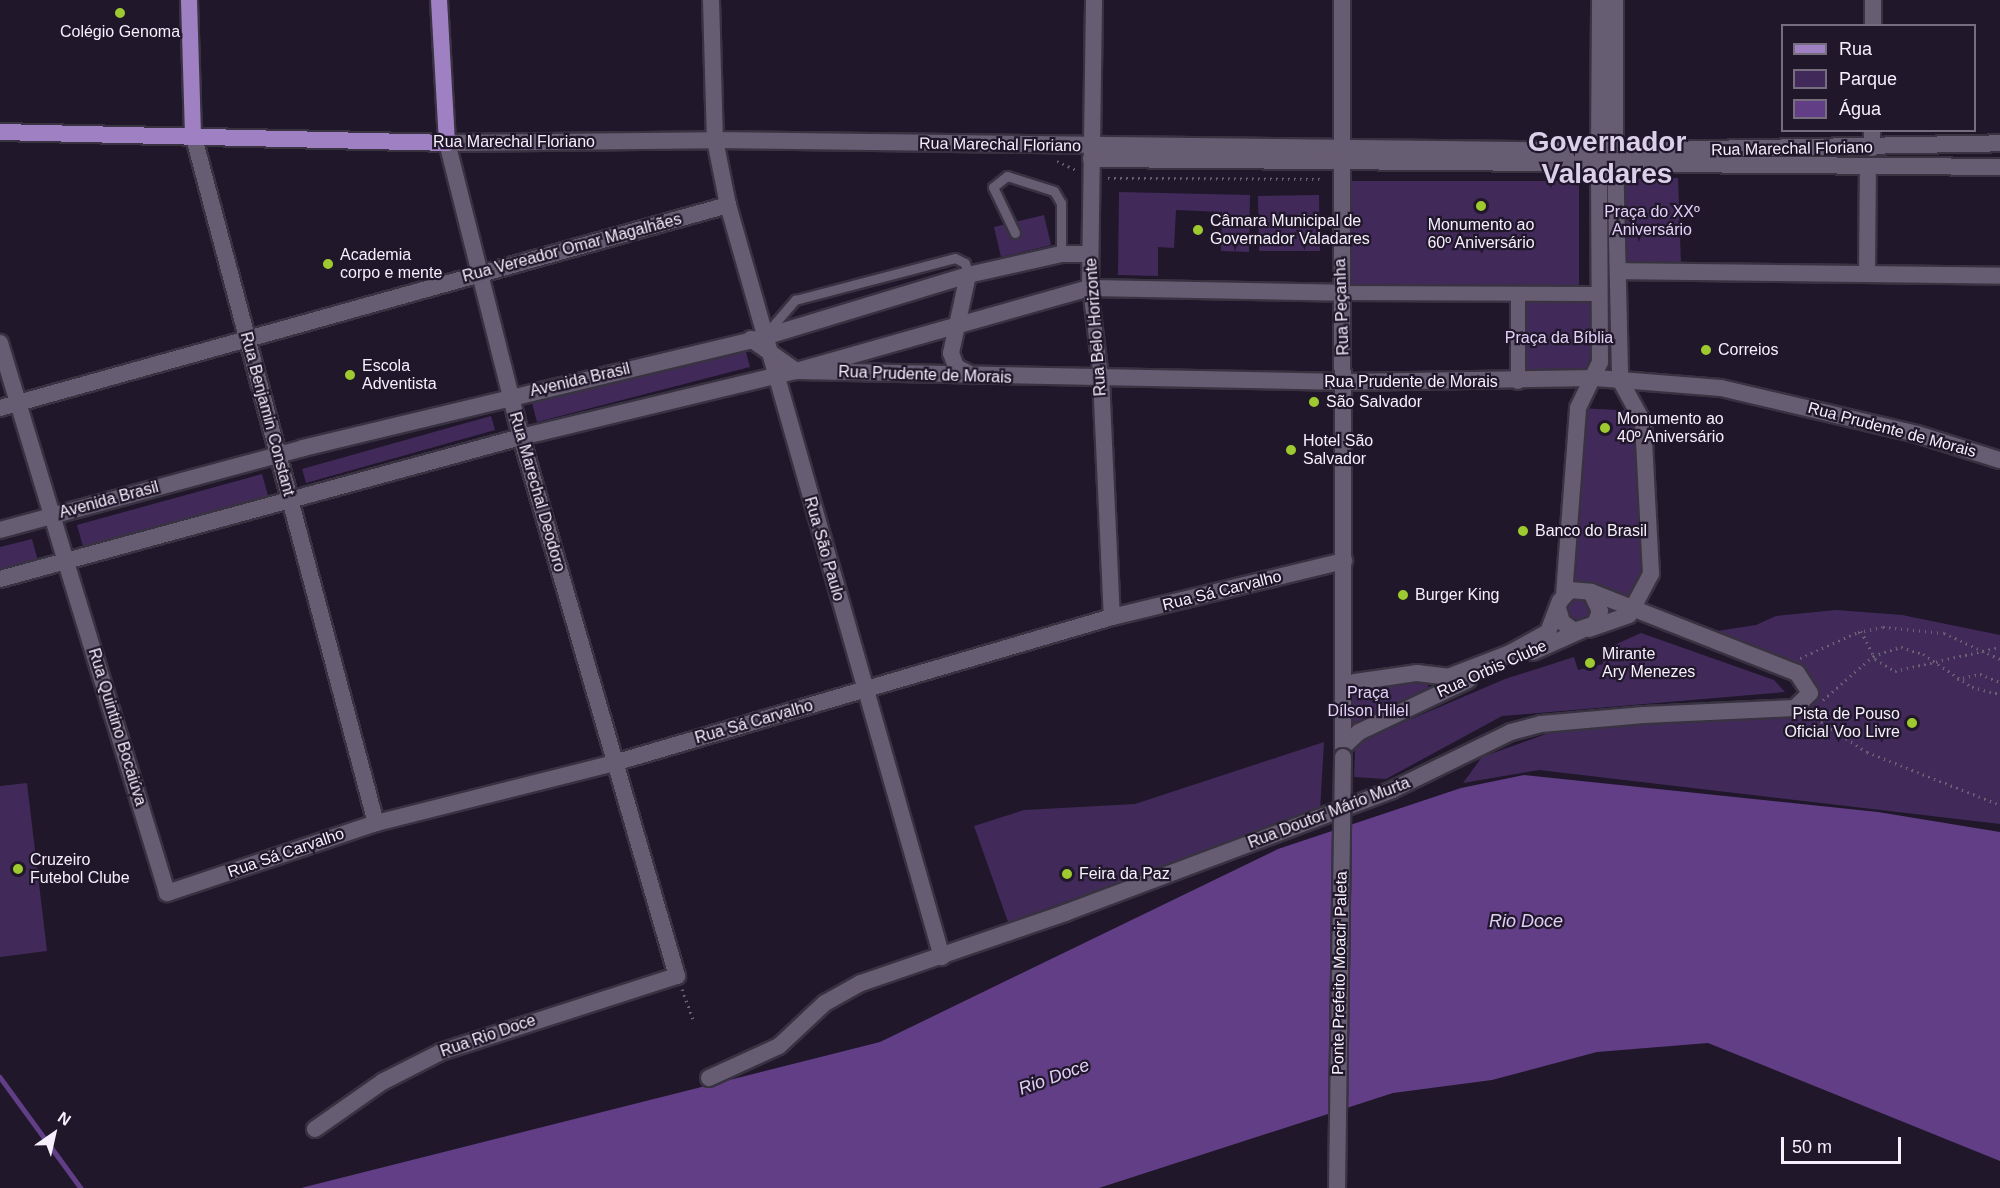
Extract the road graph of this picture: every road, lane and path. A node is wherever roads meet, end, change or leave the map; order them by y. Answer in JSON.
{"nodes":[{"id":1,"x":189,"y":0,"type":"edge"},
{"id":2,"x":440,"y":0,"type":"edge"},
{"id":3,"x":711,"y":0,"type":"edge"},
{"id":4,"x":1094,"y":0,"type":"edge"},
{"id":5,"x":1342,"y":0,"type":"edge"},
{"id":6,"x":1600,"y":0,"type":"edge"},
{"id":7,"x":1615,"y":0,"type":"edge"},
{"id":8,"x":1873,"y":0,"type":"edge"},
{"id":9,"x":1873,"y":24,"type":"edge"},
{"id":10,"x":0,"y":132,"type":"edge"},
{"id":11,"x":1872,"y":132,"type":"edge"},
{"id":12,"x":193,"y":134,"type":"junction"},
{"id":13,"x":715,"y":140,"type":"junction"},
{"id":14,"x":447,"y":143,"type":"junction"},
{"id":15,"x":2000,"y":143,"type":"edge"},
{"id":16,"x":1872,"y":148,"type":"junction"},
{"id":17,"x":1092,"y":153,"type":"junction"},
{"id":18,"x":1340,"y":156,"type":"junction"},
{"id":19,"x":1607,"y":157,"type":"junction"},
{"id":20,"x":1868,"y":166,"type":"junction"},
{"id":21,"x":2000,"y":167,"type":"edge"},
{"id":22,"x":728,"y":206,"type":"junction"},
{"id":23,"x":1015,"y":233,"type":"dead end"},
{"id":24,"x":1061,"y":254,"type":"junction"},
{"id":25,"x":1090,"y":254,"type":"junction"},
{"id":26,"x":1618,"y":271,"type":"junction"},
{"id":27,"x":481,"y":273,"type":"junction"},
{"id":28,"x":1867,"y":273,"type":"junction"},
{"id":29,"x":968,"y":275,"type":"junction"},
{"id":30,"x":2000,"y":276,"type":"edge"},
{"id":31,"x":1090,"y":288,"type":"junction"},
{"id":32,"x":1341,"y":293,"type":"junction"},
{"id":33,"x":1518,"y":294,"type":"junction"},
{"id":34,"x":1600,"y":294,"type":"junction"},
{"id":35,"x":955,"y":326,"type":"junction"},
{"id":36,"x":248,"y":337,"type":"junction"},
{"id":37,"x":760,"y":342,"type":"junction"},
{"id":38,"x":0,"y":343,"type":"edge"},
{"id":39,"x":796,"y":371,"type":"junction"},
{"id":40,"x":774,"y":376,"type":"junction"},
{"id":41,"x":986,"y":378,"type":"junction"},
{"id":42,"x":1101,"y":378,"type":"junction"},
{"id":43,"x":1596,"y":378,"type":"junction"},
{"id":44,"x":1620,"y":380,"type":"junction"},
{"id":45,"x":1345,"y":382,"type":"junction"},
{"id":46,"x":1518,"y":382,"type":"junction"},
{"id":47,"x":511,"y":397,"type":"junction"},
{"id":48,"x":18,"y":404,"type":"junction"},
{"id":49,"x":0,"y":408,"type":"edge"},
{"id":50,"x":521,"y":437,"type":"junction"},
{"id":51,"x":279,"y":455,"type":"junction"},
{"id":52,"x":2000,"y":460,"type":"edge"},
{"id":53,"x":291,"y":502,"type":"junction"},
{"id":54,"x":54,"y":515,"type":"junction"},
{"id":55,"x":0,"y":530,"type":"edge"},
{"id":56,"x":1344,"y":561,"type":"junction"},
{"id":57,"x":66,"y":562,"type":"junction"},
{"id":58,"x":0,"y":579,"type":"edge"},
{"id":59,"x":1591,"y":592,"type":"junction"},
{"id":60,"x":1646,"y":593,"type":"junction"},
{"id":61,"x":1561,"y":602,"type":"junction"},
{"id":62,"x":1638,"y":608,"type":"junction"},
{"id":63,"x":1112,"y":617,"type":"junction"},
{"id":64,"x":1660,"y":617,"type":"junction"},
{"id":65,"x":1585,"y":629,"type":"junction"},
{"id":66,"x":1861,"y":632,"type":"junction"},
{"id":67,"x":2000,"y":648,"type":"edge"},
{"id":68,"x":1982,"y":649,"type":"junction"},
{"id":69,"x":1873,"y":656,"type":"junction"},
{"id":70,"x":2000,"y":658,"type":"edge"},
{"id":71,"x":1934,"y":663,"type":"junction"},
{"id":72,"x":1788,"y":669,"type":"junction"},
{"id":73,"x":1414,"y":673,"type":"junction"},
{"id":74,"x":1957,"y":679,"type":"junction"},
{"id":75,"x":1348,"y":682,"type":"junction"},
{"id":76,"x":2000,"y":682,"type":"edge"},
{"id":77,"x":865,"y":690,"type":"junction"},
{"id":78,"x":2000,"y":694,"type":"edge"},
{"id":79,"x":1426,"y":699,"type":"junction"},
{"id":80,"x":1803,"y":703,"type":"junction"},
{"id":81,"x":1352,"y":729,"type":"junction"},
{"id":82,"x":1343,"y":752,"type":"joint"},
{"id":83,"x":614,"y":763,"type":"junction"},
{"id":84,"x":2000,"y":805,"type":"edge"},
{"id":85,"x":376,"y":823,"type":"junction"},
{"id":86,"x":167,"y":893,"type":"joint"},
{"id":87,"x":942,"y":957,"type":"junction"},
{"id":88,"x":677,"y":976,"type":"junction"},
{"id":89,"x":693,"y":1018,"type":"dead end"},
{"id":90,"x":709,"y":1078,"type":"dead end"},
{"id":91,"x":315,"y":1130,"type":"dead end"},
{"id":92,"x":1337,"y":1188,"type":"edge"}],
"edges":[{"from":1,"to":12,"type":"main road","name":"Rua Benjamin Constant"},
{"from":2,"to":14,"type":"main road","name":"Rua Marechal Deodoro"},
{"from":3,"to":13,"type":"street","name":"Rua São Paulo"},
{"from":4,"to":17,"type":"street","name":"Rua Belo Horizonte"},
{"from":5,"to":18,"type":"street","name":"Rua Peçanha"},
{"from":6,"to":19,"type":"street"},
{"from":7,"to":19,"type":"street"},
{"from":8,"to":9,"type":"street"},
{"from":10,"to":12,"type":"main road","name":"Rua Marechal Floriano"},
{"from":11,"to":16,"type":"street"},
{"from":12,"to":14,"type":"main road","name":"Rua Marechal Floriano"},
{"from":12,"to":36,"type":"street","name":"Rua Benjamin Constant"},
{"from":13,"to":14,"type":"street","name":"Rua Marechal Floriano"},
{"from":13,"to":17,"type":"street","name":"Rua Marechal Floriano"},
{"from":13,"to":22,"type":"street","name":"Rua São Paulo"},
{"from":14,"to":27,"type":"street","name":"Rua Marechal Deodoro"},
{"from":15,"to":16,"type":"street","name":"Rua Marechal Floriano"},
{"from":16,"to":19,"type":"street","name":"Rua Marechal Floriano"},
{"from":17,"to":18,"type":"street","name":"Rua Marechal Floriano"},
{"from":17,"to":25,"type":"street","name":"Rua Belo Horizonte"},
{"from":18,"to":19,"type":"street","name":"Rua Marechal Floriano"},
{"from":18,"to":32,"type":"street","name":"Rua Peçanha"},
{"from":19,"to":20,"type":"street","name":"Rua Marechal Floriano"},
{"from":19,"to":26,"type":"street"},
{"from":19,"to":34,"type":"street"},
{"from":20,"to":21,"type":"street","name":"Rua Marechal Floriano"},
{"from":20,"to":28,"type":"street"},
{"from":22,"to":27,"type":"street","name":"Rua Vereador Omar Magalhães"},
{"from":22,"to":37,"type":"street","name":"Rua São Paulo"},
{"from":23,"to":24,"type":"lane"},
{"from":24,"to":25,"type":"street","name":"Avenida Brasil"},
{"from":24,"to":29,"type":"street","name":"Avenida Brasil"},
{"from":25,"to":31,"type":"street","name":"Rua Belo Horizonte"},
{"from":26,"to":28,"type":"street"},
{"from":26,"to":44,"type":"street"},
{"from":27,"to":36,"type":"street","name":"Rua Vereador Omar Magalhães"},
{"from":27,"to":47,"type":"street","name":"Rua Marechal Deodoro"},
{"from":28,"to":30,"type":"street"},
{"from":29,"to":35,"type":"street"},
{"from":29,"to":37,"type":"street","name":"Avenida Brasil"},
{"from":29,"to":37,"type":"lane"},
{"from":31,"to":32,"type":"street"},
{"from":31,"to":35,"type":"street"},
{"from":31,"to":42,"type":"street","name":"Rua Belo Horizonte"},
{"from":32,"to":33,"type":"street"},
{"from":32,"to":45,"type":"street","name":"Rua Peçanha"},
{"from":33,"to":34,"type":"street"},
{"from":33,"to":46,"type":"street"},
{"from":34,"to":43,"type":"street"},
{"from":35,"to":39,"type":"street"},
{"from":35,"to":41,"type":"street"},
{"from":36,"to":48,"type":"street","name":"Rua Vereador Omar Magalhães"},
{"from":36,"to":51,"type":"street","name":"Rua Benjamin Constant"},
{"from":37,"to":39,"type":"street"},
{"from":37,"to":40,"type":"street","name":"Rua São Paulo"},
{"from":37,"to":47,"type":"street","name":"Avenida Brasil"},
{"from":38,"to":48,"type":"street"},
{"from":39,"to":40,"type":"street"},
{"from":39,"to":41,"type":"street","name":"Rua Prudente de Morais"},
{"from":40,"to":50,"type":"street"},
{"from":40,"to":77,"type":"street","name":"Rua São Paulo"},
{"from":41,"to":42,"type":"street","name":"Rua Prudente de Morais"},
{"from":42,"to":45,"type":"street","name":"Rua Prudente de Morais"},
{"from":42,"to":63,"type":"street","name":"Rua Belo Horizonte"},
{"from":43,"to":44,"type":"street","name":"Rua Prudente de Morais"},
{"from":43,"to":46,"type":"street","name":"Rua Prudente de Morais"},
{"from":43,"to":61,"type":"street"},
{"from":44,"to":52,"type":"street","name":"Rua Prudente de Morais"},
{"from":44,"to":60,"type":"street"},
{"from":45,"to":46,"type":"street","name":"Rua Prudente de Morais"},
{"from":45,"to":56,"type":"street","name":"Rua Peçanha"},
{"from":47,"to":50,"type":"street","name":"Rua Marechal Deodoro"},
{"from":47,"to":51,"type":"street","name":"Avenida Brasil"},
{"from":48,"to":49,"type":"street","name":"Rua Vereador Omar Magalhães"},
{"from":48,"to":54,"type":"street"},
{"from":50,"to":53,"type":"street"},
{"from":50,"to":83,"type":"street","name":"Rua Marechal Deodoro"},
{"from":51,"to":53,"type":"street","name":"Rua Benjamin Constant"},
{"from":51,"to":54,"type":"street","name":"Avenida Brasil"},
{"from":53,"to":57,"type":"street"},
{"from":53,"to":85,"type":"street","name":"Rua Benjamin Constant"},
{"from":54,"to":55,"type":"street","name":"Avenida Brasil"},
{"from":54,"to":57,"type":"street","name":"Rua Quintino Bocaiúva"},
{"from":56,"to":63,"type":"street","name":"Rua Sá Carvalho"},
{"from":56,"to":75,"type":"street","name":"Rua Peçanha"},
{"from":57,"to":58,"type":"street"},
{"from":57,"to":86,"type":"street","name":"Rua Quintino Bocaiúva"},
{"from":59,"to":61,"type":"street"},
{"from":59,"to":62,"type":"street"},
{"from":59,"to":65,"type":"street"},
{"from":60,"to":62,"type":"street"},
{"from":60,"to":64,"type":"street"},
{"from":61,"to":65,"type":"street"},
{"from":61,"to":73,"type":"street","name":"Rua Orbis Clube"},
{"from":62,"to":64,"type":"street"},
{"from":62,"to":65,"type":"street","name":"Rua Orbis Clube"},
{"from":63,"to":77,"type":"street","name":"Rua Sá Carvalho"},
{"from":64,"to":72,"type":"street"},
{"from":65,"to":79,"type":"street","name":"Rua Orbis Clube"},
{"from":66,"to":68,"type":"path"},
{"from":66,"to":69,"type":"path"},
{"from":66,"to":72,"type":"path"},
{"from":67,"to":68,"type":"path"},
{"from":68,"to":70,"type":"path"},
{"from":68,"to":71,"type":"path"},
{"from":69,"to":71,"type":"path"},
{"from":69,"to":71,"type":"path"},
{"from":69,"to":80,"type":"path"},
{"from":71,"to":74,"type":"path"},
{"from":72,"to":80,"type":"street"},
{"from":73,"to":75,"type":"street","name":"Rua Orbis Clube"},
{"from":73,"to":79,"type":"street"},
{"from":74,"to":76,"type":"path"},
{"from":74,"to":78,"type":"path"},
{"from":75,"to":81,"type":"street","name":"Rua Peçanha"},
{"from":77,"to":83,"type":"street","name":"Rua Sá Carvalho"},
{"from":77,"to":87,"type":"street","name":"Rua São Paulo"},
{"from":79,"to":81,"type":"street","name":"Rua Orbis Clube"},
{"from":80,"to":84,"type":"path"},
{"from":80,"to":87,"type":"street","name":"Rua Doutor Mário Murta"},
{"from":81,"to":82,"type":"street","name":"Rua Orbis Clube"},
{"from":82,"to":92,"type":"street","name":"Ponte Prefeito Moacir Paleta","bridge":true},
{"from":83,"to":85,"type":"street","name":"Rua Sá Carvalho"},
{"from":83,"to":88,"type":"street","name":"Rua Marechal Deodoro"},
{"from":85,"to":86,"type":"street","name":"Rua Sá Carvalho"},
{"from":87,"to":90,"type":"street","name":"Rua Doutor Mário Murta"},
{"from":88,"to":89,"type":"path"},
{"from":88,"to":91,"type":"street","name":"Rua Rio Doce"}]}
